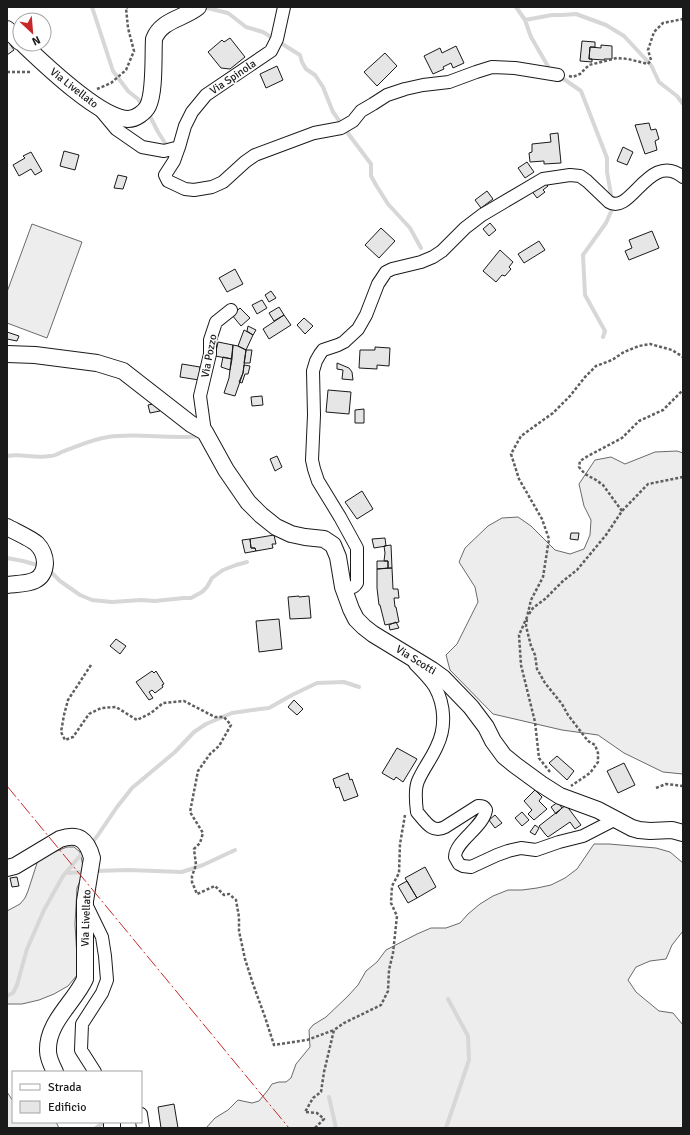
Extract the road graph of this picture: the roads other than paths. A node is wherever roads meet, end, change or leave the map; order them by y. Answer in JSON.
{"nodes":[{"id":1,"x":198,"y":7,"type":"edge"},
{"id":2,"x":284,"y":7,"type":"edge"},
{"id":3,"x":31,"y":52,"type":"edge"},
{"id":4,"x":558,"y":75,"type":"road end"},
{"id":5,"x":99,"y":109,"type":"junction"},
{"id":6,"x":179,"y":147,"type":"junction"},
{"id":7,"x":683,"y":177,"type":"edge"},
{"id":8,"x":231,"y":310,"type":"dead end"},
{"id":9,"x":7,"y":354,"type":"edge"},
{"id":10,"x":205,"y":432,"type":"junction"},
{"id":11,"x":7,"y":527,"type":"edge"},
{"id":12,"x":7,"y":585,"type":"edge"},
{"id":13,"x":343,"y":587,"type":"junction"},
{"id":14,"x":406,"y":654,"type":"junction"},
{"id":15,"x":616,"y":819,"type":"junction"},
{"id":16,"x":683,"y":833,"type":"edge"},
{"id":17,"x":7,"y":868,"type":"edge"},
{"id":18,"x":85,"y":901,"type":"junction"},
{"id":19,"x":55,"y":1071,"type":"edge"},
{"id":20,"x":94,"y":1071,"type":"edge"}],
"edges":[{"from":1,"to":5,"type":"street","name":"Via Livellato"},
{"from":2,"to":6,"type":"street","name":"Via Spinola"},
{"from":3,"to":5,"type":"street","name":"Via Livellato"},
{"from":4,"to":6,"type":"street","name":"Via Spinola"},
{"from":5,"to":6,"type":"street"},
{"from":7,"to":13,"type":"street"},
{"from":8,"to":10,"type":"street","name":"Via Pozzo"},
{"from":9,"to":10,"type":"street"},
{"from":10,"to":13,"type":"street","name":"Via Scotti"},
{"from":11,"to":12,"type":"street"},
{"from":13,"to":14,"type":"street","name":"Via Scotti"},
{"from":14,"to":15,"type":"street","name":"Via Scotti"},
{"from":14,"to":15,"type":"street"},
{"from":15,"to":16,"type":"street","name":"Via Scotti"},
{"from":17,"to":18,"type":"street","name":"Via Livellato"},
{"from":18,"to":19,"type":"street","name":"Via Livellato"},
{"from":18,"to":20,"type":"street"}]}
